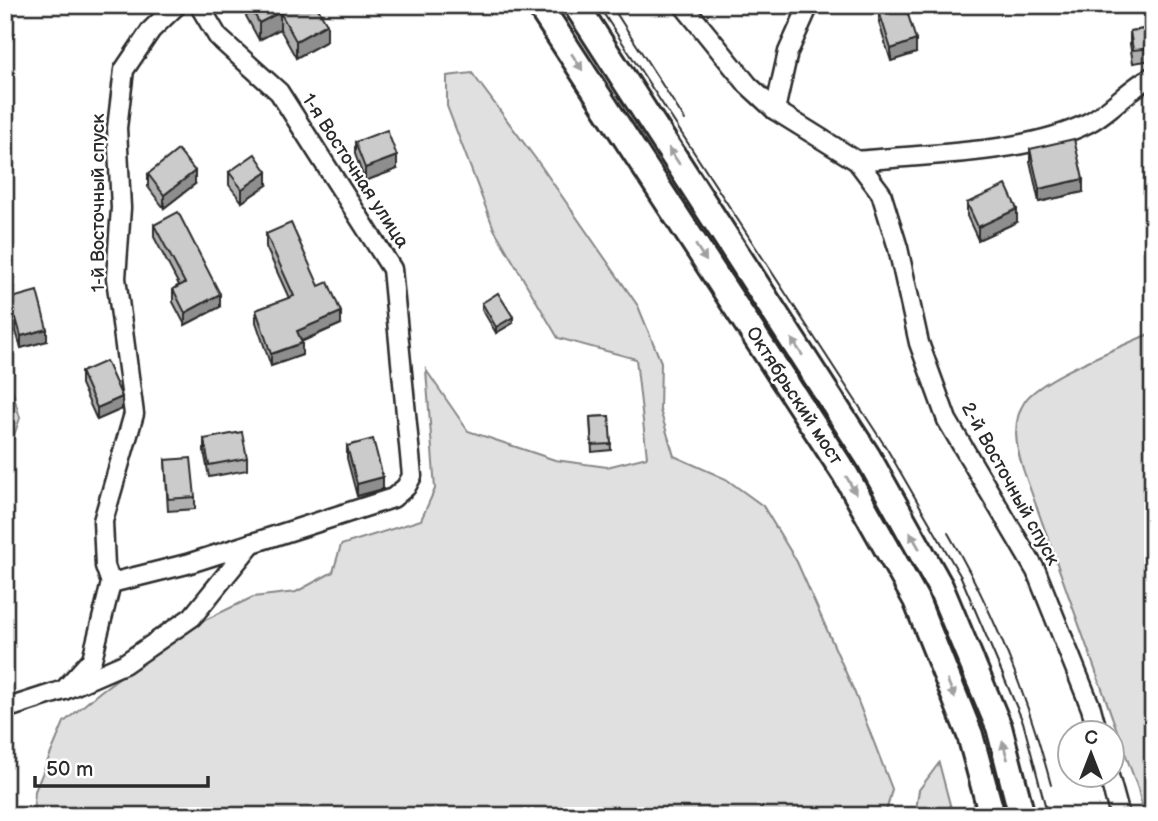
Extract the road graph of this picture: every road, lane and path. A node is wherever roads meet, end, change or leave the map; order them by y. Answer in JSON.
{"nodes":[{"id":1,"x":177,"y":5,"type":"edge"},
{"id":2,"x":199,"y":5,"type":"edge"},
{"id":3,"x":540,"y":5,"type":"edge"},
{"id":4,"x":576,"y":5,"type":"edge"},
{"id":5,"x":683,"y":5,"type":"edge"},
{"id":6,"x":809,"y":5,"type":"edge"},
{"id":7,"x":1153,"y":76,"type":"edge"},
{"id":8,"x":775,"y":110,"type":"junction"},
{"id":9,"x":858,"y":161,"type":"junction"},
{"id":10,"x":252,"y":543,"type":"junction"},
{"id":11,"x":111,"y":583,"type":"junction"},
{"id":12,"x":64,"y":690,"type":"junction"},
{"id":13,"x":5,"y":709,"type":"edge"},
{"id":14,"x":1094,"y":720,"type":"edge"},
{"id":15,"x":1113,"y":790,"type":"edge"},
{"id":16,"x":992,"y":816,"type":"edge"},
{"id":17,"x":1022,"y":816,"type":"edge"},
{"id":18,"x":1120,"y":816,"type":"edge"}],
"edges":[{"from":1,"to":11,"type":"street","name":"1-й Восточный спуск"},
{"from":2,"to":10,"type":"street","name":"1-я Восточная улица"},
{"from":3,"to":16,"type":"main road","name":"Октябрьский мост","one_way":true},
{"from":17,"to":4,"type":"main road","name":"Октябрьский мост","one_way":true},
{"from":5,"to":8,"type":"street","name":"2-й Восточный спуск"},
{"from":6,"to":8,"type":"street"},
{"from":7,"to":9,"type":"street"},
{"from":8,"to":9,"type":"street","name":"2-й Восточный спуск"},
{"from":9,"to":14,"type":"street","name":"2-й Восточный спуск"},
{"from":10,"to":11,"type":"street"},
{"from":10,"to":12,"type":"street"},
{"from":11,"to":12,"type":"street"},
{"from":12,"to":13,"type":"street"},
{"from":15,"to":18,"type":"street"}]}
